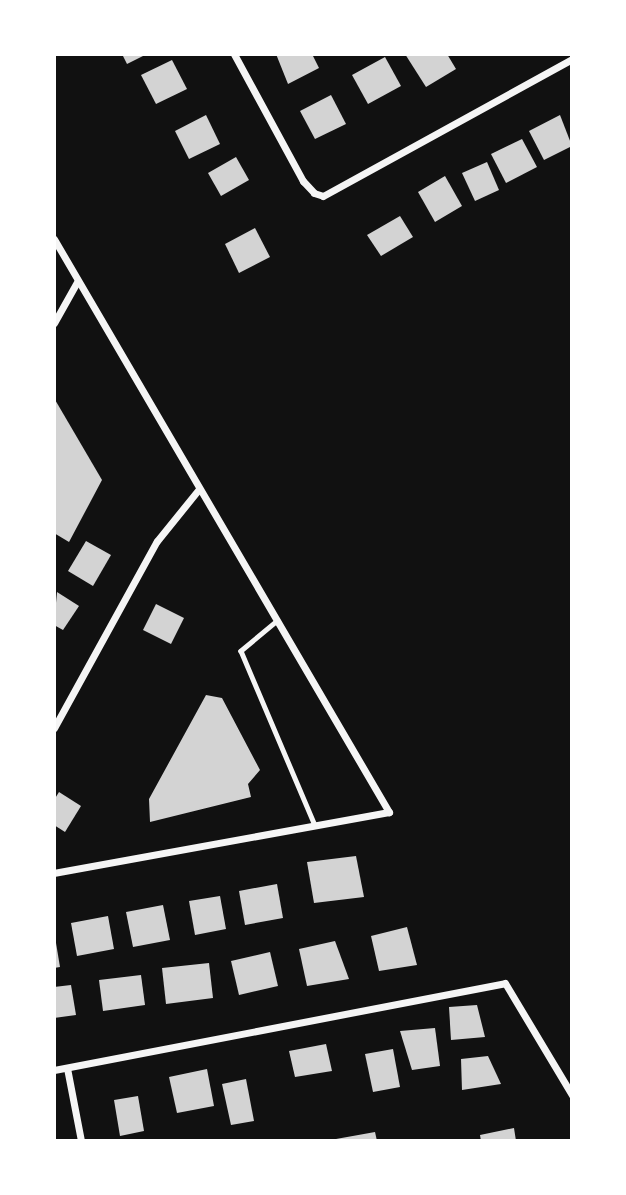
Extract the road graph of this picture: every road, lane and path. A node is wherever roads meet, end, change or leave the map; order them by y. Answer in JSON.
{"nodes":[{"id":1,"x":234,"y":54,"type":"edge"},
{"id":2,"x":572,"y":59,"type":"edge"},
{"id":3,"x":54,"y":239,"type":"edge"},
{"id":4,"x":77,"y":282,"type":"junction"},
{"id":5,"x":54,"y":323,"type":"edge"},
{"id":6,"x":199,"y":489,"type":"junction"},
{"id":7,"x":277,"y":621,"type":"junction"},
{"id":8,"x":54,"y":728,"type":"edge"},
{"id":9,"x":315,"y":825,"type":"junction"},
{"id":10,"x":54,"y":873,"type":"edge"},
{"id":11,"x":67,"y":1068,"type":"junction"},
{"id":12,"x":54,"y":1070,"type":"edge"},
{"id":13,"x":572,"y":1095,"type":"edge"},
{"id":14,"x":81,"y":1141,"type":"edge"}],
"edges":[{"from":1,"to":2,"type":"street"},
{"from":3,"to":4,"type":"street"},
{"from":4,"to":5,"type":"street"},
{"from":4,"to":6,"type":"street"},
{"from":6,"to":7,"type":"street"},
{"from":6,"to":8,"type":"street"},
{"from":7,"to":9,"type":"lane"},
{"from":7,"to":9,"type":"street"},
{"from":9,"to":10,"type":"street"},
{"from":11,"to":12,"type":"street"},
{"from":11,"to":13,"type":"street"},
{"from":11,"to":14,"type":"street"}]}
